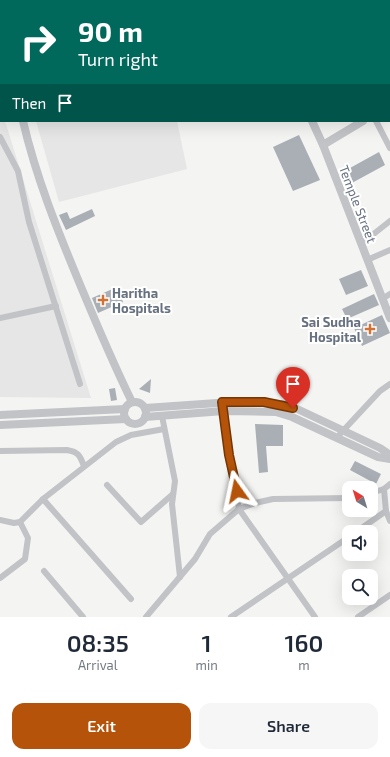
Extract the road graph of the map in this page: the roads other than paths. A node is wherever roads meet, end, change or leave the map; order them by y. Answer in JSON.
{"nodes":[{"id":1,"x":23,"y":122,"type":"edge"},
{"id":2,"x":312,"y":122,"type":"edge"},
{"id":3,"x":361,"y":122,"type":"edge"},
{"id":4,"x":377,"y":122,"type":"edge"},
{"id":5,"x":0,"y":137,"type":"edge"},
{"id":6,"x":324,"y":145,"type":"junction"},
{"id":7,"x":390,"y":148,"type":"edge"},
{"id":8,"x":390,"y":221,"type":"edge"},
{"id":9,"x":361,"y":244,"type":"junction"},
{"id":10,"x":390,"y":250,"type":"edge"},
{"id":11,"x":367,"y":260,"type":"junction"},
{"id":12,"x":390,"y":294,"type":"edge"},
{"id":13,"x":382,"y":299,"type":"junction"},
{"id":14,"x":56,"y":306,"type":"junction"},
{"id":15,"x":0,"y":318,"type":"edge"},
{"id":16,"x":390,"y":318,"type":"edge"},
{"id":17,"x":80,"y":384,"type":"dead end"},
{"id":18,"x":390,"y":384,"type":"edge"},
{"id":19,"x":132,"y":402,"type":"junction"},
{"id":20,"x":222,"y":402,"type":"junction"},
{"id":21,"x":145,"y":408,"type":"junction"},
{"id":22,"x":125,"y":409,"type":"junction"},
{"id":23,"x":224,"y":411,"type":"junction"},
{"id":24,"x":0,"y":415,"type":"edge"},
{"id":25,"x":162,"y":416,"type":"junction"},
{"id":26,"x":145,"y":417,"type":"junction"},
{"id":27,"x":126,"y":419,"type":"junction"},
{"id":28,"x":0,"y":425,"type":"edge"},
{"id":29,"x":164,"y":429,"type":"junction"},
{"id":30,"x":342,"y":430,"type":"junction"},
{"id":31,"x":337,"y":439,"type":"junction"},
{"id":32,"x":0,"y":451,"type":"edge"},
{"id":33,"x":390,"y":455,"type":"edge"},
{"id":34,"x":390,"y":459,"type":"edge"},
{"id":35,"x":84,"y":466,"type":"junction"},
{"id":36,"x":390,"y":484,"type":"edge"},
{"id":37,"x":107,"y":485,"type":"dead end"},
{"id":38,"x":384,"y":489,"type":"junction"},
{"id":39,"x":378,"y":491,"type":"edge"},
{"id":40,"x":174,"y":494,"type":"junction"},
{"id":41,"x":342,"y":498,"type":"edge"},
{"id":42,"x":43,"y":499,"type":"junction"},
{"id":43,"x":239,"y":509,"type":"junction"},
{"id":44,"x":386,"y":511,"type":"junction"},
{"id":45,"x":0,"y":520,"type":"edge"},
{"id":46,"x":390,"y":521,"type":"edge"},
{"id":47,"x":20,"y":522,"type":"junction"},
{"id":48,"x":366,"y":525,"type":"edge"},
{"id":49,"x":342,"y":542,"type":"edge"},
{"id":50,"x":44,"y":571,"type":"dead end"},
{"id":51,"x":180,"y":577,"type":"junction"},
{"id":52,"x":0,"y":578,"type":"edge"},
{"id":53,"x":288,"y":579,"type":"junction"},
{"id":54,"x":390,"y":595,"type":"edge"},
{"id":55,"x":131,"y":599,"type":"dead end"},
{"id":56,"x":83,"y":617,"type":"edge"},
{"id":57,"x":146,"y":617,"type":"edge"},
{"id":58,"x":231,"y":617,"type":"edge"},
{"id":59,"x":315,"y":617,"type":"edge"},
{"id":60,"x":358,"y":617,"type":"edge"}],
"edges":[{"from":1,"to":19,"type":"street"},
{"from":2,"to":6,"type":"street","name":"Temple Street"},
{"from":3,"to":6,"type":"street"},
{"from":4,"to":7,"type":"street"},
{"from":5,"to":14,"type":"street"},
{"from":6,"to":9,"type":"street","name":"Temple Street"},
{"from":8,"to":9,"type":"street"},
{"from":9,"to":11,"type":"street","name":"Temple Street"},
{"from":10,"to":11,"type":"street"},
{"from":11,"to":13,"type":"street","name":"Temple Street"},
{"from":12,"to":13,"type":"street"},
{"from":13,"to":16,"type":"street","name":"Temple Street"},
{"from":14,"to":15,"type":"street"},
{"from":14,"to":17,"type":"street"},
{"from":18,"to":30,"type":"street"},
{"from":19,"to":21,"type":"street"},
{"from":19,"to":22,"type":"street"},
{"from":20,"to":21,"type":"street"},
{"from":20,"to":23,"type":"street"},
{"from":20,"to":30,"type":"street"},
{"from":21,"to":26,"type":"street"},
{"from":22,"to":24,"type":"street"},
{"from":22,"to":27,"type":"street"},
{"from":23,"to":25,"type":"street"},
{"from":23,"to":31,"type":"street"},
{"from":23,"to":43,"type":"street"},
{"from":25,"to":26,"type":"street"},
{"from":25,"to":29,"type":"street"},
{"from":26,"to":27,"type":"street"},
{"from":27,"to":28,"type":"street"},
{"from":29,"to":35,"type":"street"},
{"from":29,"to":40,"type":"street"},
{"from":30,"to":31,"type":"street"},
{"from":30,"to":33,"type":"street"},
{"from":31,"to":34,"type":"street"},
{"from":32,"to":35,"type":"street"},
{"from":35,"to":42,"type":"street"},
{"from":36,"to":38,"type":"street"},
{"from":37,"to":40,"type":"street"},
{"from":38,"to":39,"type":"street"},
{"from":38,"to":44,"type":"street"},
{"from":40,"to":51,"type":"street"},
{"from":41,"to":43,"type":"street"},
{"from":42,"to":47,"type":"street"},
{"from":42,"to":55,"type":"street"},
{"from":43,"to":51,"type":"street"},
{"from":43,"to":53,"type":"street"},
{"from":44,"to":46,"type":"street"},
{"from":44,"to":48,"type":"street"},
{"from":45,"to":47,"type":"street"},
{"from":47,"to":52,"type":"street"},
{"from":49,"to":53,"type":"street"},
{"from":50,"to":56,"type":"street"},
{"from":51,"to":57,"type":"street"},
{"from":53,"to":58,"type":"street"},
{"from":53,"to":59,"type":"street"},
{"from":54,"to":60,"type":"street"}]}
